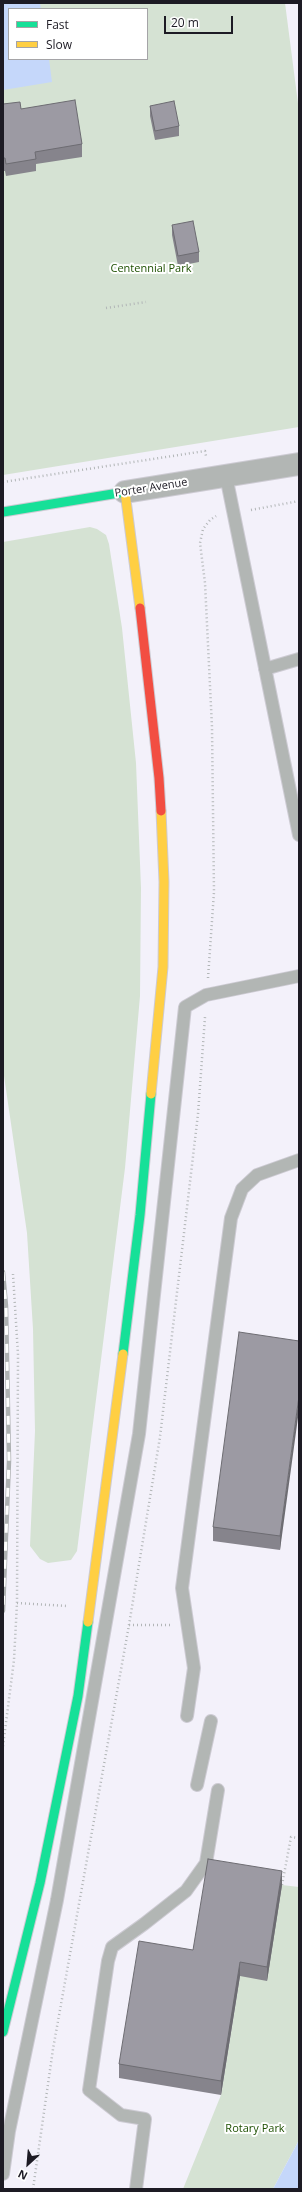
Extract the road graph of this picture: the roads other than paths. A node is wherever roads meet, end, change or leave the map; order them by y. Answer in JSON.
{"nodes":[{"id":1,"x":299,"y":464,"type":"edge"},
{"id":2,"x":226,"y":476,"type":"junction"},
{"id":3,"x":125,"y":492,"type":"junction"},
{"id":4,"x":3,"y":512,"type":"edge"},
{"id":5,"x":299,"y":659,"type":"edge"},
{"id":6,"x":265,"y":669,"type":"junction"},
{"id":7,"x":299,"y":835,"type":"edge"},
{"id":8,"x":299,"y":976,"type":"edge"},
{"id":9,"x":299,"y":1160,"type":"edge"},
{"id":10,"x":187,"y":1716,"type":"dead end"},
{"id":11,"x":211,"y":1721,"type":"dead end"},
{"id":12,"x":197,"y":1785,"type":"dead end"},
{"id":13,"x":218,"y":1790,"type":"dead end"},
{"id":14,"x":3,"y":2032,"type":"edge"},
{"id":15,"x":3,"y":2174,"type":"edge"},
{"id":16,"x":136,"y":2189,"type":"edge"}],
"edges":[{"from":1,"to":2,"type":"street","name":"Porter Avenue"},
{"from":2,"to":3,"type":"street","name":"Porter Avenue"},
{"from":2,"to":6,"type":"lane"},
{"from":3,"to":4,"type":"main road","name":"Porter Avenue"},
{"from":3,"to":14,"type":"main road"},
{"from":5,"to":6,"type":"lane"},
{"from":6,"to":7,"type":"lane"},
{"from":8,"to":15,"type":"lane"},
{"from":9,"to":10,"type":"lane"},
{"from":11,"to":12,"type":"lane"},
{"from":13,"to":16,"type":"lane"}]}
